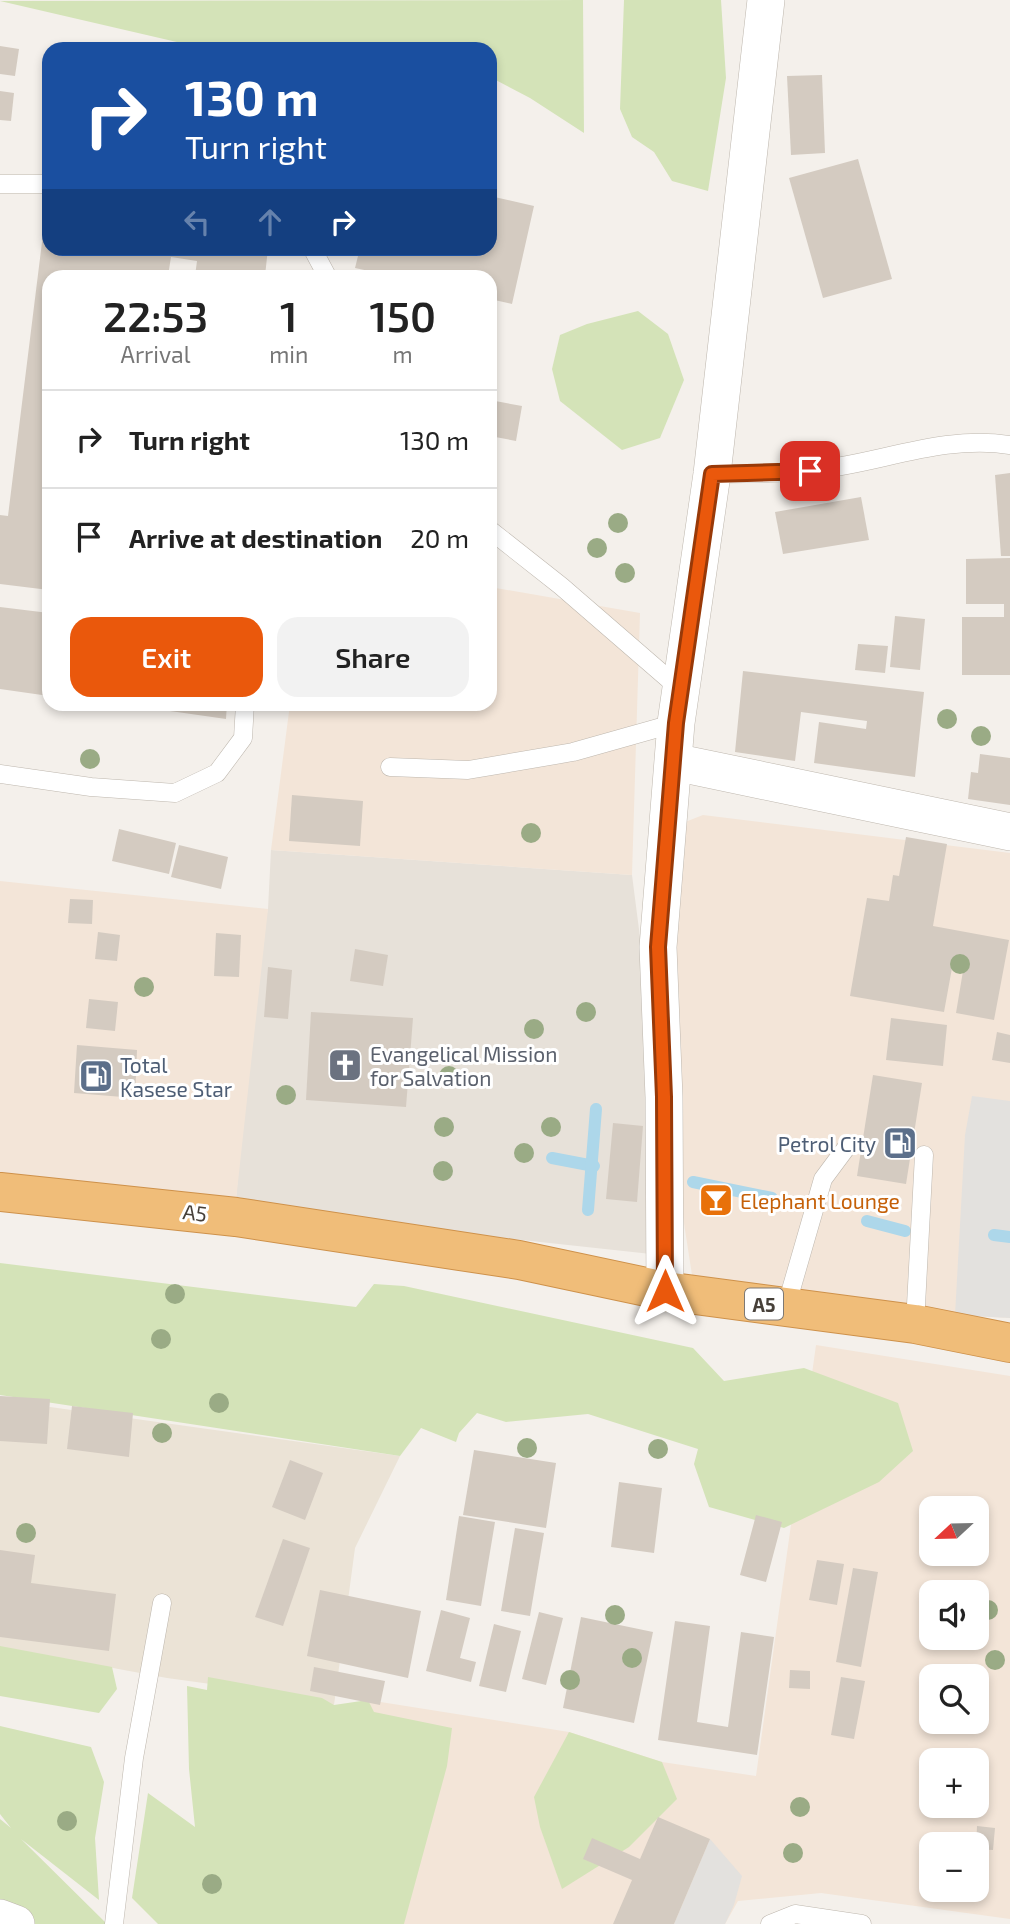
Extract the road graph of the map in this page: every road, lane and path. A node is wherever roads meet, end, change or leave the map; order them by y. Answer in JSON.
{"nodes":[{"id":1,"x":766,"y":0,"type":"edge"},
{"id":2,"x":0,"y":184,"type":"edge"},
{"id":3,"x":42,"y":184,"type":"edge"},
{"id":4,"x":1010,"y":445,"type":"edge"},
{"id":5,"x":712,"y":474,"type":"junction"},
{"id":6,"x":497,"y":536,"type":"edge"},
{"id":7,"x":678,"y":706,"type":"junction"},
{"id":8,"x":245,"y":711,"type":"edge"},
{"id":9,"x":674,"y":762,"type":"junction"},
{"id":10,"x":390,"y":767,"type":"dead end"},
{"id":11,"x":0,"y":774,"type":"edge"},
{"id":12,"x":1010,"y":832,"type":"edge"},
{"id":13,"x":849,"y":1143,"type":"dead end"},
{"id":14,"x":924,"y":1155,"type":"dead end"},
{"id":15,"x":0,"y":1192,"type":"edge"},
{"id":16,"x":665,"y":1291,"type":"junction"},
{"id":17,"x":786,"y":1307,"type":"junction"},
{"id":18,"x":915,"y":1324,"type":"junction"},
{"id":19,"x":1010,"y":1343,"type":"edge"},
{"id":20,"x":162,"y":1603,"type":"dead end"},
{"id":21,"x":0,"y":1917,"type":"edge"},
{"id":22,"x":16,"y":1924,"type":"edge"},
{"id":23,"x":114,"y":1924,"type":"edge"},
{"id":24,"x":770,"y":1924,"type":"edge"},
{"id":25,"x":862,"y":1924,"type":"edge"}],
"edges":[{"from":1,"to":5,"type":"street"},
{"from":2,"to":3,"type":"lane"},
{"from":4,"to":5,"type":"lane"},
{"from":5,"to":7,"type":"street"},
{"from":6,"to":7,"type":"lane"},
{"from":7,"to":9,"type":"street"},
{"from":7,"to":10,"type":"lane"},
{"from":8,"to":11,"type":"lane"},
{"from":9,"to":12,"type":"street"},
{"from":9,"to":16,"type":"street"},
{"from":13,"to":17,"type":"lane"},
{"from":14,"to":18,"type":"lane"},
{"from":15,"to":16,"type":"highway","name":"A5","number":"A5"},
{"from":16,"to":17,"type":"highway","name":"A5","number":"A5"},
{"from":17,"to":18,"type":"highway","name":"A5","number":"A5"},
{"from":18,"to":19,"type":"highway","name":"A5","number":"A5"},
{"from":20,"to":23,"type":"lane"},
{"from":21,"to":22,"type":"street"},
{"from":24,"to":25,"type":"lane"}]}
